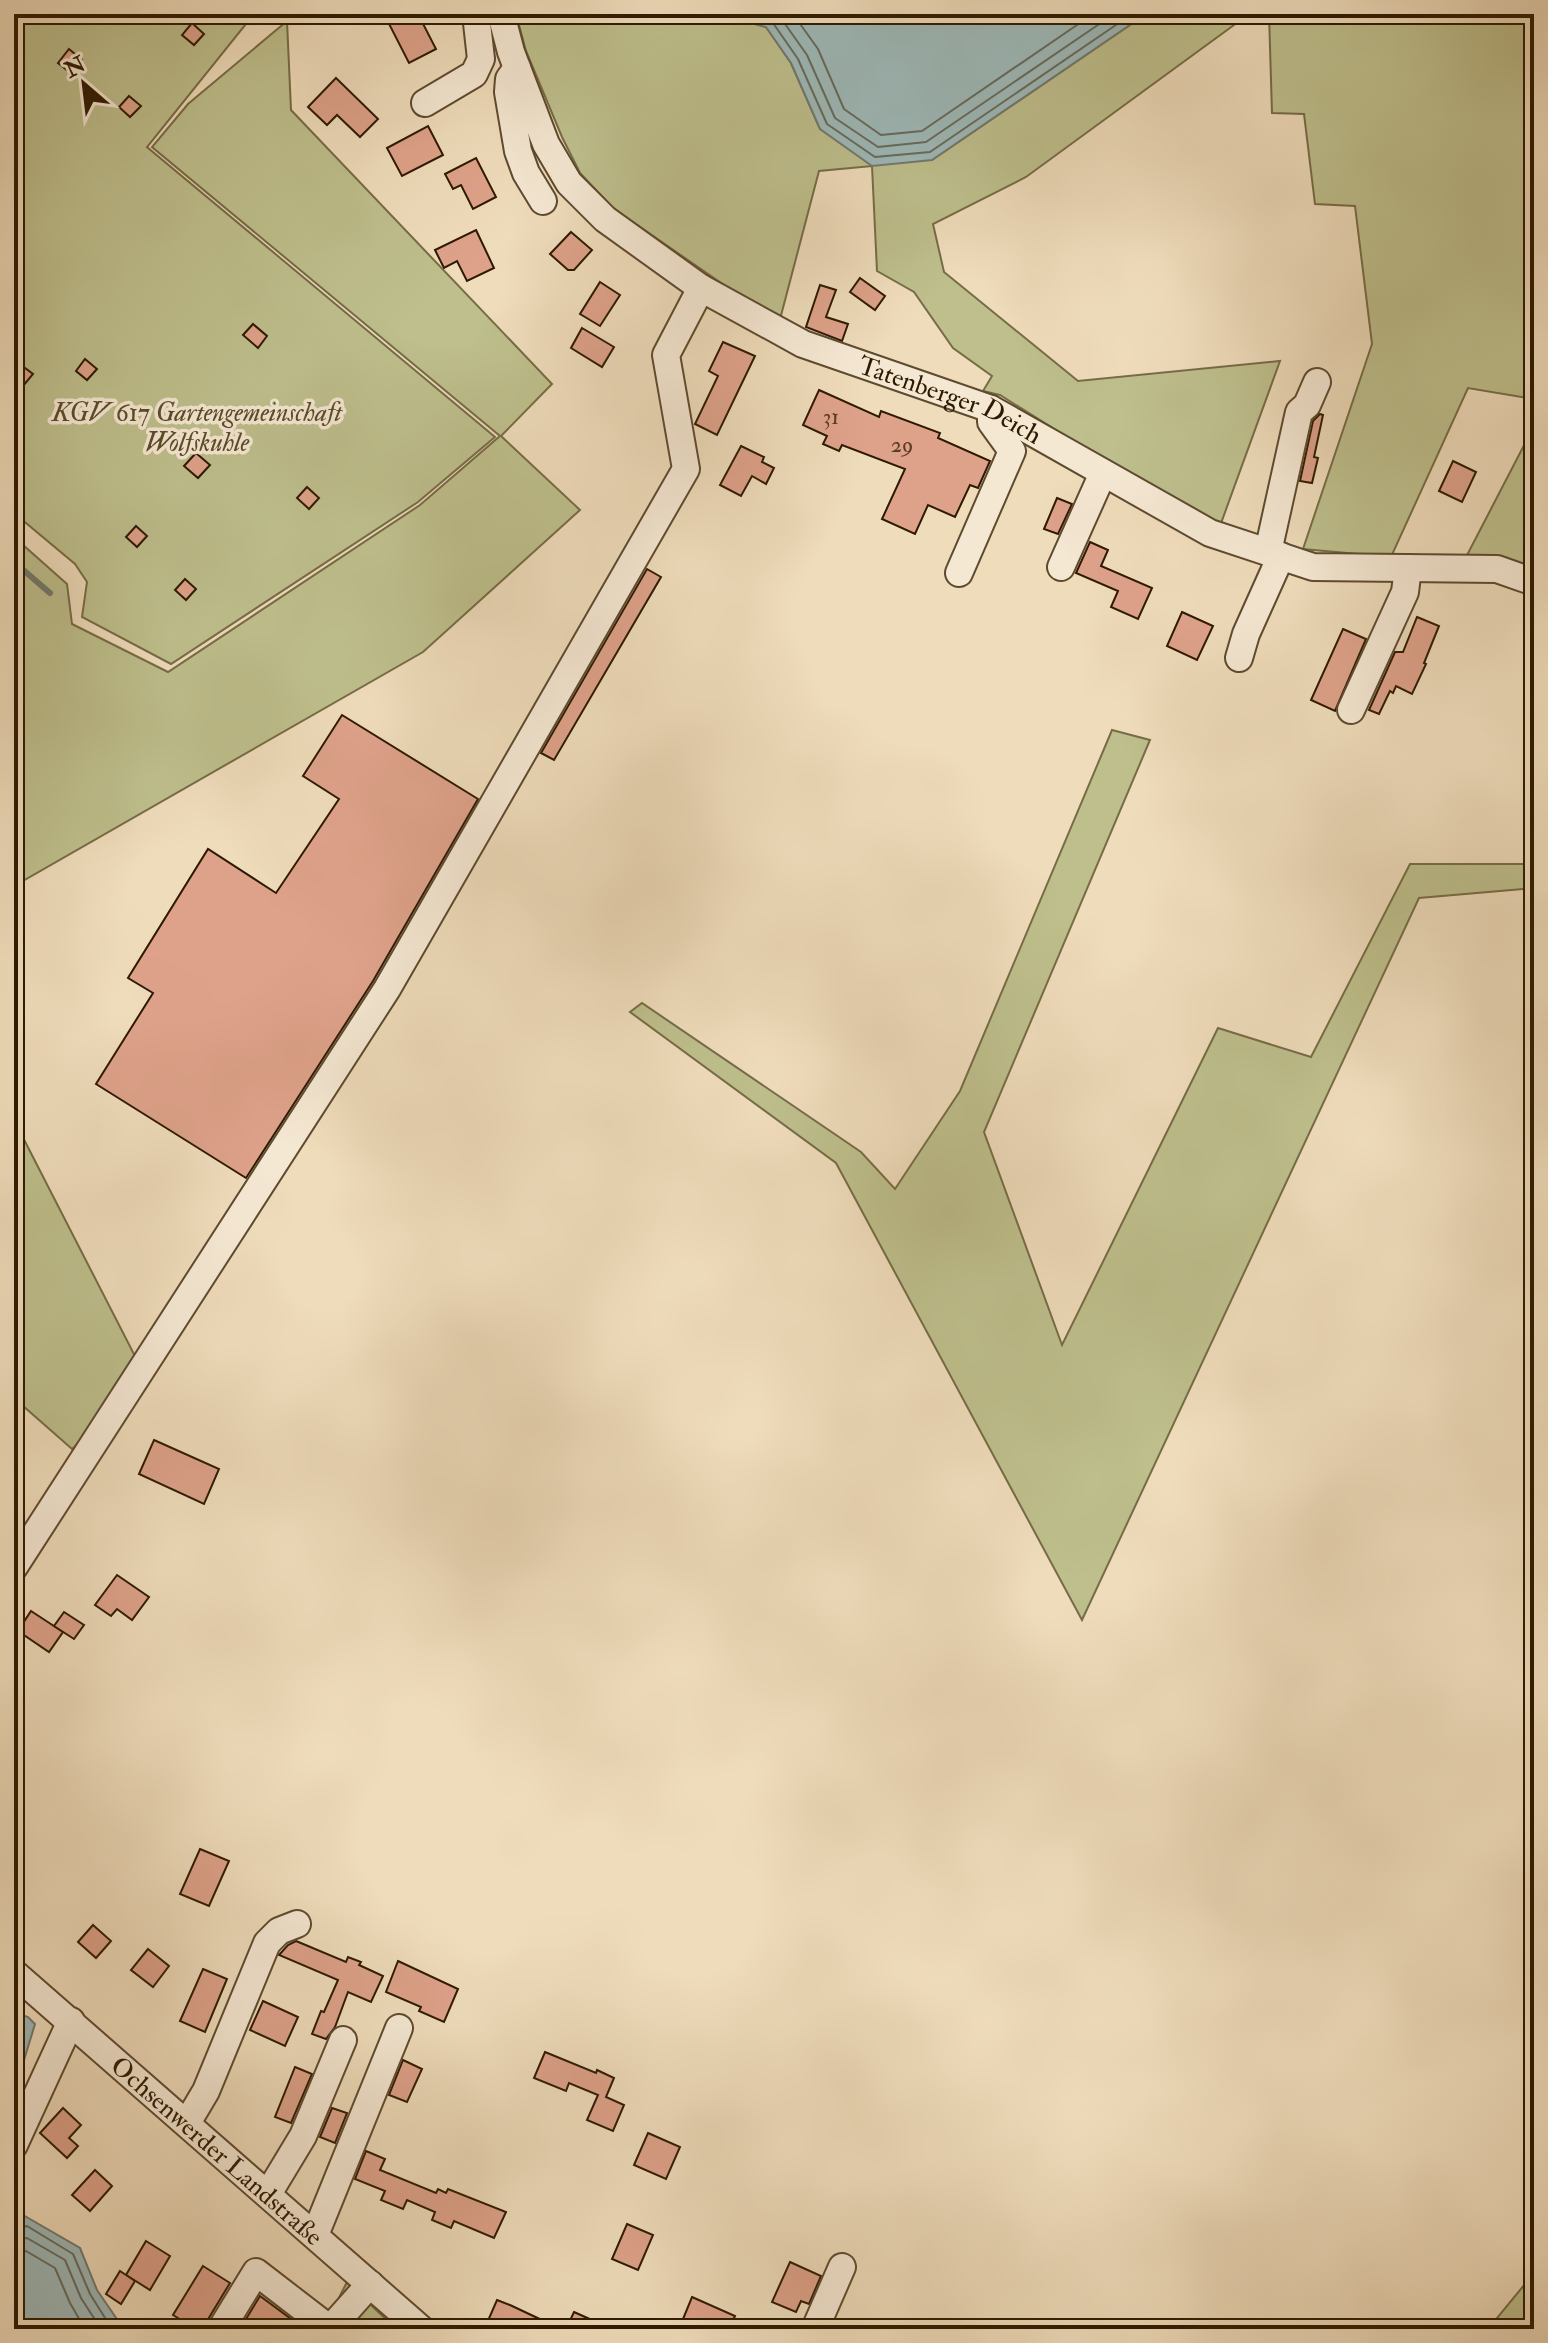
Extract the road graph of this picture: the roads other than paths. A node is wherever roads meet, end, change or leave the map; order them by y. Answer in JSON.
{"nodes":[{"id":1,"x":476,"y":14,"type":"edge"},
{"id":2,"x":501,"y":14,"type":"edge"},
{"id":3,"x":517,"y":68,"type":"junction"},
{"id":4,"x":425,"y":103,"type":"dead end"},
{"id":5,"x":543,"y":201,"type":"dead end"},
{"id":6,"x":701,"y":288,"type":"junction"},
{"id":7,"x":1317,"y":382,"type":"dead end"},
{"id":8,"x":991,"y":409,"type":"junction"},
{"id":9,"x":1103,"y":473,"type":"junction"},
{"id":10,"x":1274,"y":554,"type":"junction"},
{"id":11,"x":1061,"y":567,"type":"dead end"},
{"id":12,"x":1408,"y":568,"type":"junction"},
{"id":13,"x":959,"y":573,"type":"dead end"},
{"id":14,"x":1534,"y":582,"type":"edge"},
{"id":15,"x":1239,"y":658,"type":"dead end"},
{"id":16,"x":1351,"y":710,"type":"dead end"},
{"id":17,"x":14,"y":1567,"type":"edge"},
{"id":18,"x":297,"y":1924,"type":"dead end"},
{"id":19,"x":14,"y":1973,"type":"edge"},
{"id":20,"x":71,"y":2021,"type":"junction"},
{"id":21,"x":399,"y":2028,"type":"dead end"},
{"id":22,"x":343,"y":2040,"type":"dead end"},
{"id":23,"x":187,"y":2123,"type":"junction"},
{"id":24,"x":14,"y":2145,"type":"edge"},
{"id":25,"x":268,"y":2194,"type":"junction"},
{"id":26,"x":315,"y":2235,"type":"junction"},
{"id":27,"x":842,"y":2267,"type":"dead end"},
{"id":28,"x":370,"y":2284,"type":"junction"},
{"id":29,"x":221,"y":2329,"type":"edge"},
{"id":30,"x":330,"y":2329,"type":"edge"},
{"id":31,"x":421,"y":2329,"type":"edge"},
{"id":32,"x":815,"y":2329,"type":"edge"}],
"edges":[{"from":1,"to":4,"type":"street"},
{"from":2,"to":3,"type":"street","name":"Tatenberger Deich"},
{"from":3,"to":5,"type":"street"},
{"from":3,"to":6,"type":"street","name":"Tatenberger Deich"},
{"from":6,"to":8,"type":"street","name":"Tatenberger Deich"},
{"from":6,"to":17,"type":"street"},
{"from":7,"to":10,"type":"street"},
{"from":8,"to":9,"type":"street","name":"Tatenberger Deich"},
{"from":8,"to":13,"type":"street"},
{"from":9,"to":10,"type":"street","name":"Tatenberger Deich"},
{"from":9,"to":11,"type":"street"},
{"from":10,"to":12,"type":"street","name":"Tatenberger Deich"},
{"from":10,"to":15,"type":"street"},
{"from":12,"to":14,"type":"street","name":"Tatenberger Deich"},
{"from":12,"to":16,"type":"street"},
{"from":18,"to":23,"type":"street"},
{"from":19,"to":20,"type":"street","name":"Ochsenwerder Landstraße"},
{"from":20,"to":23,"type":"street","name":"Ochsenwerder Landstraße"},
{"from":20,"to":24,"type":"street"},
{"from":21,"to":26,"type":"street"},
{"from":22,"to":25,"type":"street"},
{"from":23,"to":25,"type":"street","name":"Ochsenwerder Landstraße"},
{"from":25,"to":26,"type":"street","name":"Ochsenwerder Landstraße"},
{"from":26,"to":28,"type":"street","name":"Ochsenwerder Landstraße"},
{"from":27,"to":32,"type":"street"},
{"from":28,"to":30,"type":"street"},
{"from":28,"to":31,"type":"street","name":"Ochsenwerder Landstraße"},
{"from":29,"to":30,"type":"street"}]}
